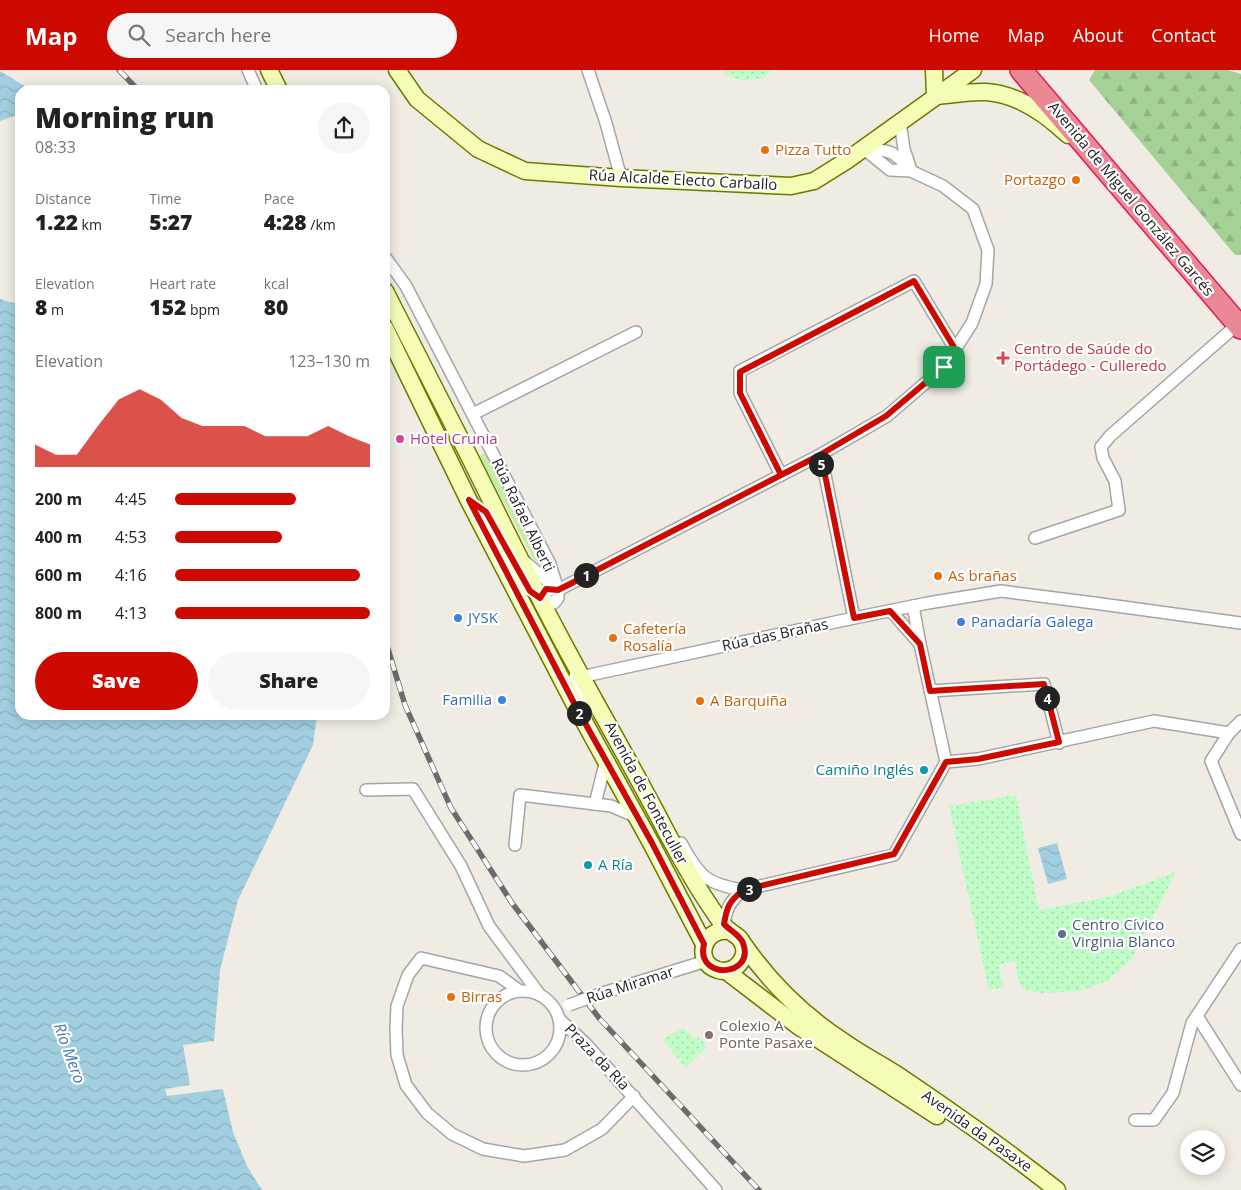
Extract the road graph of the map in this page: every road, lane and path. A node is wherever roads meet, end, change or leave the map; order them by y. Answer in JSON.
{"nodes":[{"id":1,"x":248,"y":70,"type":"edge"},
{"id":2,"x":397,"y":70,"type":"edge"},
{"id":3,"x":588,"y":70,"type":"edge"},
{"id":4,"x":934,"y":70,"type":"edge"},
{"id":5,"x":973,"y":70,"type":"edge"},
{"id":6,"x":1021,"y":70,"type":"edge"},
{"id":7,"x":255,"y":85,"type":"edge"},
{"id":8,"x":935,"y":96,"type":"junction"},
{"id":9,"x":900,"y":122,"type":"junction"},
{"id":10,"x":863,"y":148,"type":"junction"},
{"id":11,"x":911,"y":171,"type":"junction"},
{"id":12,"x":621,"y":178,"type":"junction"},
{"id":13,"x":1115,"y":179,"type":"junction"},
{"id":14,"x":390,"y":264,"type":"edge"},
{"id":15,"x":406,"y":286,"type":"junction"},
{"id":16,"x":390,"y":290,"type":"edge"},
{"id":17,"x":390,"y":301,"type":"edge"},
{"id":18,"x":390,"y":316,"type":"edge"},
{"id":19,"x":1239,"y":326,"type":"edge"},
{"id":20,"x":636,"y":332,"type":"dead end"},
{"id":21,"x":390,"y":338,"type":"edge"},
{"id":22,"x":955,"y":349,"type":"junction"},
{"id":23,"x":426,"y":413,"type":"junction"},
{"id":24,"x":473,"y":414,"type":"junction"},
{"id":25,"x":818,"y":456,"type":"junction"},
{"id":26,"x":781,"y":475,"type":"junction"},
{"id":27,"x":469,"y":500,"type":"junction"},
{"id":28,"x":1035,"y":538,"type":"dead end"},
{"id":29,"x":518,"y":554,"type":"junction"},
{"id":30,"x":558,"y":590,"type":"junction"},
{"id":31,"x":541,"y":600,"type":"junction"},
{"id":32,"x":913,"y":606,"type":"junction"},
{"id":33,"x":890,"y":611,"type":"junction"},
{"id":34,"x":854,"y":618,"type":"junction"},
{"id":35,"x":1241,"y":623,"type":"edge"},
{"id":36,"x":920,"y":644,"type":"junction"},
{"id":37,"x":579,"y":677,"type":"junction"},
{"id":38,"x":930,"y":691,"type":"junction"},
{"id":39,"x":1241,"y":721,"type":"edge"},
{"id":40,"x":591,"y":732,"type":"junction"},
{"id":41,"x":1230,"y":733,"type":"junction"},
{"id":42,"x":1059,"y":742,"type":"junction"},
{"id":43,"x":606,"y":760,"type":"junction"},
{"id":44,"x":946,"y":762,"type":"junction"},
{"id":45,"x":366,"y":790,"type":"dead end"},
{"id":46,"x":647,"y":795,"type":"junction"},
{"id":47,"x":595,"y":804,"type":"junction"},
{"id":48,"x":637,"y":817,"type":"junction"},
{"id":49,"x":1241,"y":834,"type":"edge"},
{"id":50,"x":515,"y":845,"type":"dead end"},
{"id":51,"x":743,"y":890,"type":"junction"},
{"id":52,"x":727,"y":927,"type":"junction"},
{"id":53,"x":704,"y":944,"type":"junction"},
{"id":54,"x":744,"y":945,"type":"junction"},
{"id":55,"x":1241,"y":949,"type":"edge"},
{"id":56,"x":706,"y":962,"type":"junction"},
{"id":57,"x":726,"y":971,"type":"junction"},
{"id":58,"x":520,"y":991,"type":"junction"},
{"id":59,"x":540,"y":995,"type":"junction"},
{"id":60,"x":557,"y":1014,"type":"junction"},
{"id":61,"x":1197,"y":1016,"type":"junction"},
{"id":62,"x":892,"y":1080,"type":"junction"},
{"id":63,"x":1241,"y":1085,"type":"edge"},
{"id":64,"x":634,"y":1096,"type":"junction"},
{"id":65,"x":1135,"y":1120,"type":"dead end"},
{"id":66,"x":716,"y":1190,"type":"edge"},
{"id":67,"x":1040,"y":1190,"type":"edge"},
{"id":68,"x":1057,"y":1190,"type":"edge"}],
"edges":[{"from":1,"to":7,"type":"street"},
{"from":2,"to":12,"type":"main road","name":"Rúa Alcalde Electo Carballo"},
{"from":3,"to":12,"type":"street"},
{"from":4,"to":8,"type":"main road"},
{"from":5,"to":8,"type":"main road","name":"Rúa Alcalde Electo Carballo"},
{"from":6,"to":13,"type":"highway","name":"Avenida de Miguel González Garcés"},
{"from":8,"to":9,"type":"main road","name":"Rúa Alcalde Electo Carballo"},
{"from":8,"to":13,"type":"main road"},
{"from":9,"to":10,"type":"main road","name":"Rúa Alcalde Electo Carballo"},
{"from":9,"to":11,"type":"street"},
{"from":10,"to":11,"type":"street"},
{"from":10,"to":11,"type":"street"},
{"from":10,"to":12,"type":"main road","name":"Rúa Alcalde Electo Carballo"},
{"from":11,"to":22,"type":"street"},
{"from":13,"to":19,"type":"highway","name":"Avenida de Miguel González Garcés"},
{"from":14,"to":15,"type":"street","name":"Rúa Rafael Alberti"},
{"from":15,"to":16,"type":"street"},
{"from":15,"to":24,"type":"street","name":"Rúa Rafael Alberti"},
{"from":17,"to":29,"type":"main road","name":"Avenida de Fonteculler"},
{"from":18,"to":23,"type":"main road"},
{"from":19,"to":28,"type":"street"},
{"from":20,"to":24,"type":"street"},
{"from":21,"to":23,"type":"main road","name":"Avenida de Fonteculler"},
{"from":22,"to":25,"type":"street"},
{"from":22,"to":26,"type":"street"},
{"from":23,"to":27,"type":"main road","name":"Avenida de Fonteculler"},
{"from":24,"to":30,"type":"street","name":"Rúa Rafael Alberti"},
{"from":25,"to":26,"type":"street"},
{"from":25,"to":34,"type":"street"},
{"from":26,"to":30,"type":"street"},
{"from":27,"to":31,"type":"street"},
{"from":27,"to":40,"type":"main road","name":"Avenida de Fonteculler"},
{"from":29,"to":30,"type":"street"},
{"from":29,"to":31,"type":"main road","name":"Avenida de Fonteculler"},
{"from":30,"to":31,"type":"street"},
{"from":31,"to":37,"type":"street","name":"Avenida de Fonteculler"},
{"from":31,"to":37,"type":"main road","name":"Avenida de Fonteculler"},
{"from":32,"to":33,"type":"street","name":"Rúa das Brañas"},
{"from":32,"to":35,"type":"street","name":"Rúa das Brañas"},
{"from":32,"to":36,"type":"street"},
{"from":33,"to":34,"type":"street","name":"Rúa das Brañas"},
{"from":33,"to":36,"type":"street"},
{"from":34,"to":37,"type":"street","name":"Rúa das Brañas"},
{"from":36,"to":38,"type":"street"},
{"from":37,"to":40,"type":"street","name":"Avenida de Fonteculler"},
{"from":37,"to":46,"type":"main road","name":"Avenida de Fonteculler"},
{"from":38,"to":42,"type":"street"},
{"from":38,"to":44,"type":"street"},
{"from":39,"to":41,"type":"street"},
{"from":40,"to":43,"type":"main road","name":"Avenida de Fonteculler"},
{"from":41,"to":42,"type":"street"},
{"from":41,"to":49,"type":"street"},
{"from":42,"to":44,"type":"street"},
{"from":43,"to":47,"type":"street"},
{"from":43,"to":48,"type":"main road","name":"Avenida de Fonteculler"},
{"from":44,"to":51,"type":"street"},
{"from":45,"to":59,"type":"street"},
{"from":46,"to":51,"type":"street"},
{"from":46,"to":52,"type":"main road","name":"Avenida de Fonteculler"},
{"from":47,"to":48,"type":"street"},
{"from":47,"to":50,"type":"street"},
{"from":48,"to":53,"type":"main road","name":"Avenida de Fonteculler"},
{"from":51,"to":52,"type":"street"},
{"from":52,"to":53,"type":"main road"},
{"from":52,"to":54,"type":"main road"},
{"from":53,"to":56,"type":"main road"},
{"from":54,"to":57,"type":"main road"},
{"from":54,"to":62,"type":"main road"},
{"from":55,"to":61,"type":"street"},
{"from":56,"to":57,"type":"main road"},
{"from":56,"to":60,"type":"street","name":"Rúa Miramar","bridge":true},
{"from":57,"to":62,"type":"main road"},
{"from":58,"to":59,"type":"street","name":"Praza da Ría"},
{"from":58,"to":60,"type":"street","name":"Praza da Ría"},
{"from":58,"to":64,"type":"street","name":"Praza da Ría"},
{"from":59,"to":60,"type":"street","name":"Praza da Ría"},
{"from":60,"to":64,"type":"street","name":"Praza da Ría"},
{"from":61,"to":63,"type":"street"},
{"from":61,"to":65,"type":"street"},
{"from":62,"to":67,"type":"main road","name":"Avenida da Pasaxe"},
{"from":62,"to":68,"type":"main road","name":"Avenida da Pasaxe"},
{"from":64,"to":66,"type":"street","name":"Praza da Ría"}]}
